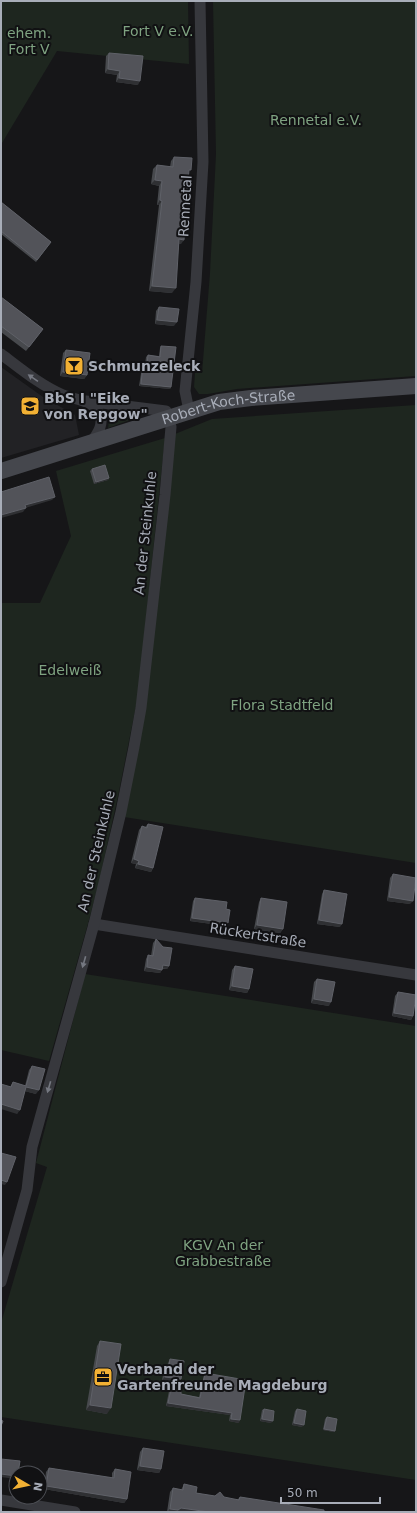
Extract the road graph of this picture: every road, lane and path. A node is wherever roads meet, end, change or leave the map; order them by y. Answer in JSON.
{"nodes":[{"id":1,"x":200,"y":1,"type":"edge"},
{"id":2,"x":1,"y":354,"type":"edge"},
{"id":3,"x":416,"y":386,"type":"edge"},
{"id":4,"x":86,"y":401,"type":"junction"},
{"id":5,"x":189,"y":411,"type":"junction"},
{"id":6,"x":169,"y":418,"type":"junction"},
{"id":7,"x":91,"y":443,"type":"junction"},
{"id":8,"x":1,"y":471,"type":"edge"},
{"id":9,"x":94,"y":924,"type":"junction"},
{"id":10,"x":416,"y":975,"type":"edge"},
{"id":11,"x":1,"y":1282,"type":"edge"},
{"id":12,"x":1,"y":1500,"type":"edge"},
{"id":13,"x":75,"y":1512,"type":"edge"}],
"edges":[{"from":1,"to":5,"type":"street","name":"Rennetal"},
{"from":4,"to":2,"type":"street","one_way":true},
{"from":3,"to":5,"type":"street","name":"Robert-Koch-Straße"},
{"from":4,"to":6,"type":"street"},
{"from":4,"to":7,"type":"street"},
{"from":5,"to":6,"type":"street","name":"Robert-Koch-Straße"},
{"from":6,"to":7,"type":"street","name":"Robert-Koch-Straße"},
{"from":6,"to":9,"type":"street","name":"An der Steinkuhle"},
{"from":7,"to":8,"type":"street","name":"Robert-Koch-Straße"},
{"from":9,"to":10,"type":"street","name":"Rückertstraße"},
{"from":9,"to":11,"type":"street","name":"An der Steinkuhle","one_way":true},
{"from":12,"to":13,"type":"street"}]}
